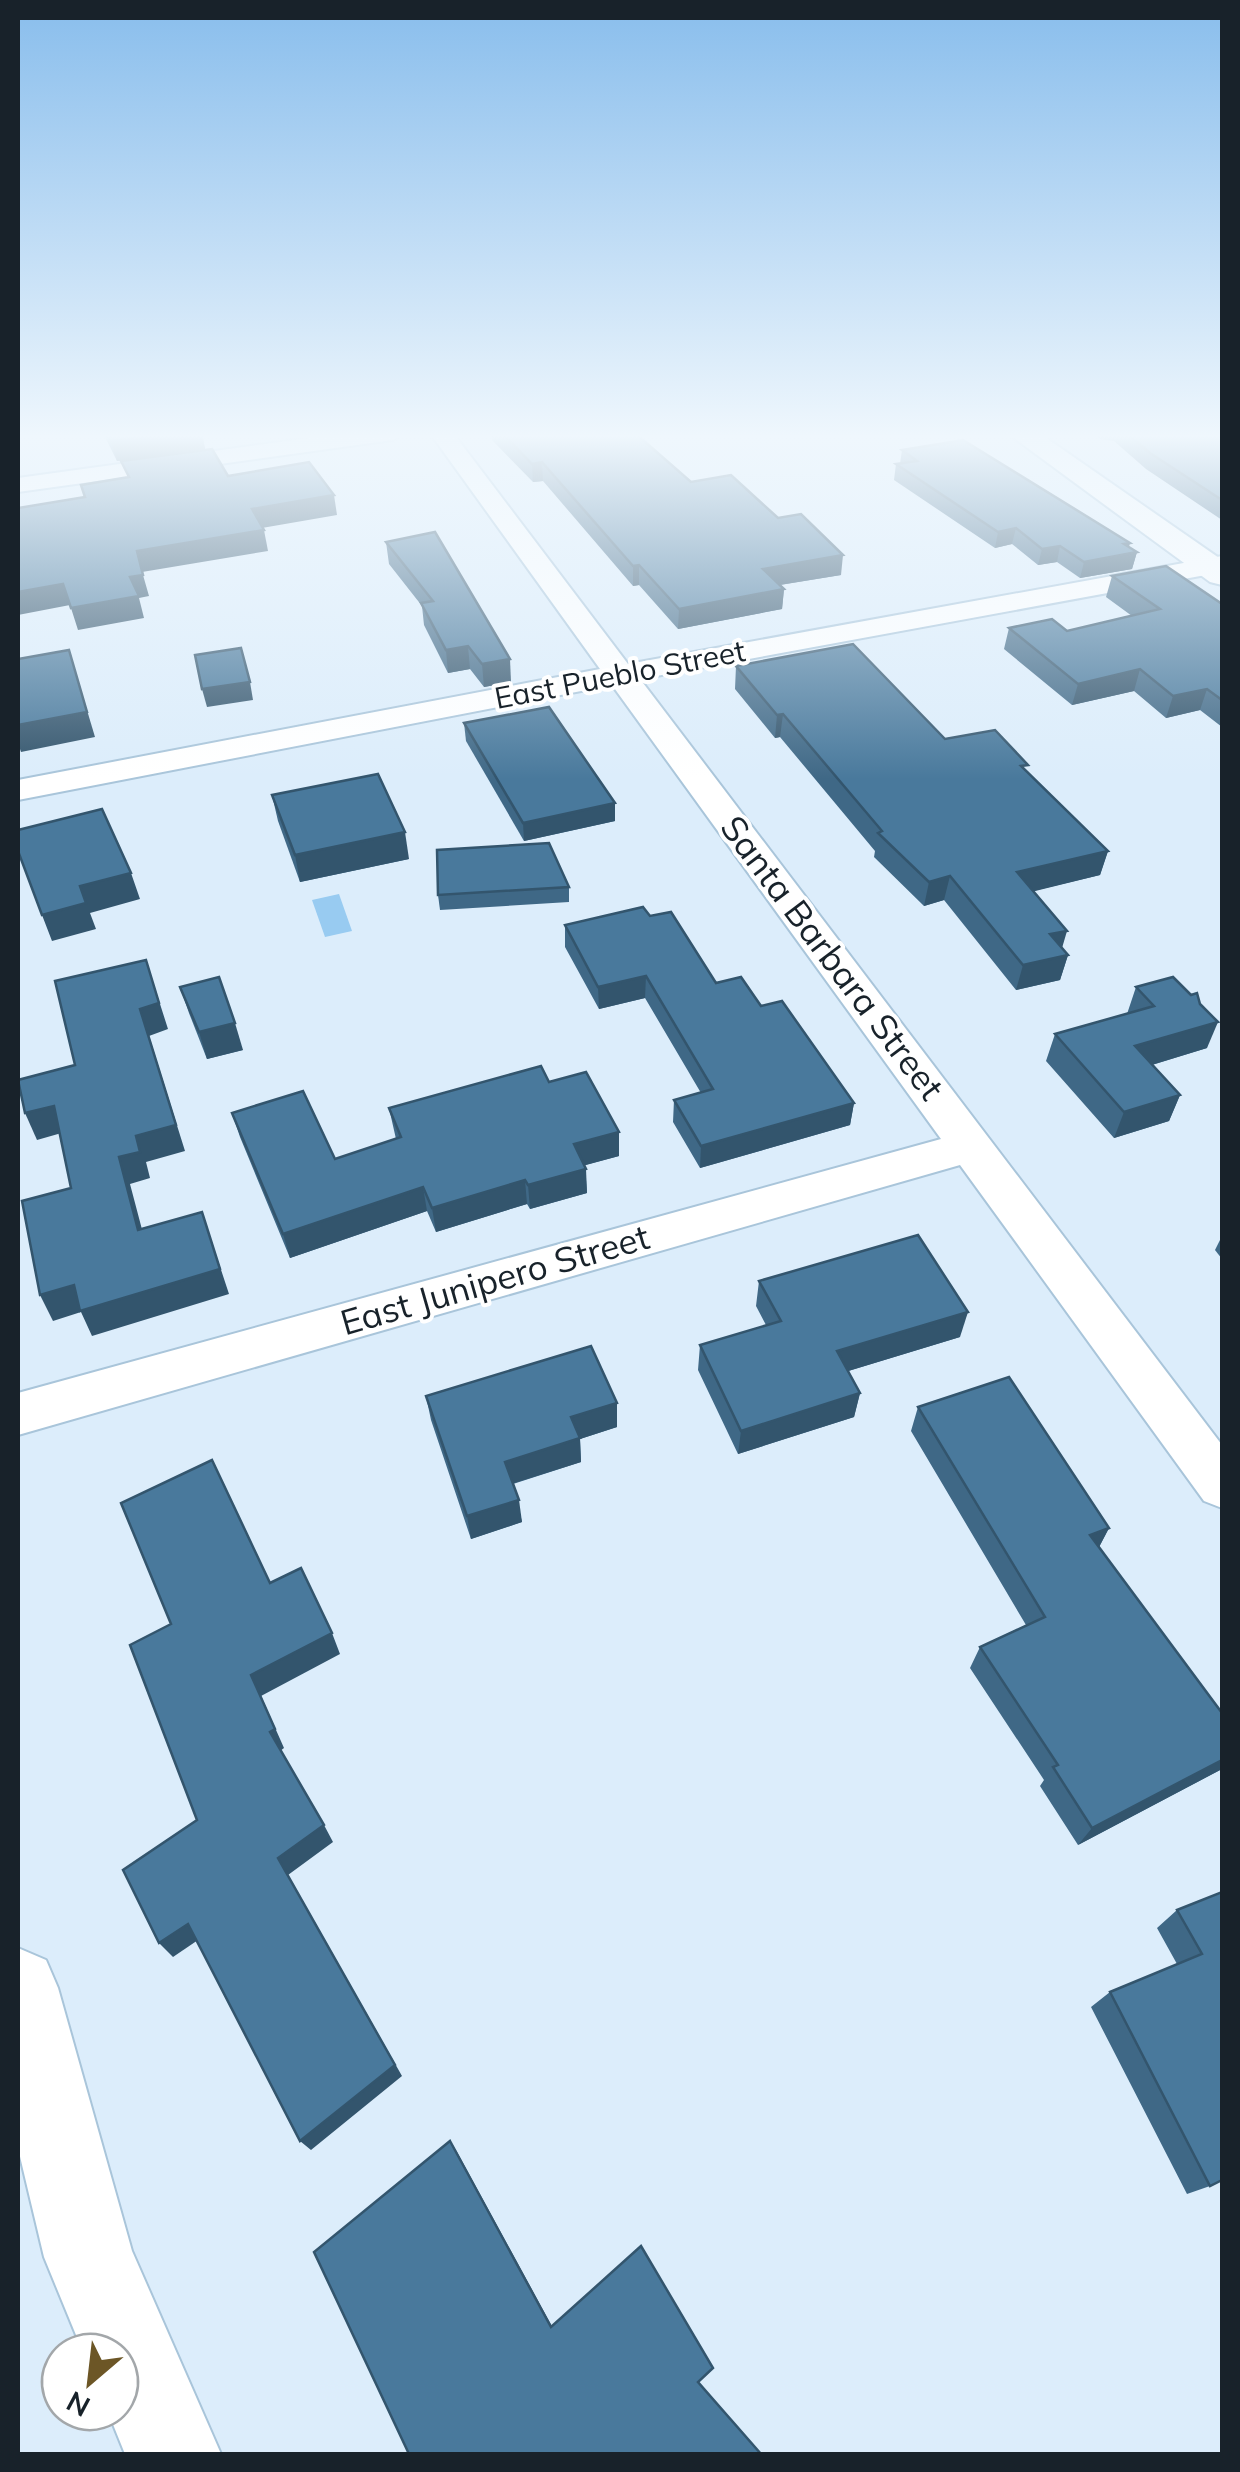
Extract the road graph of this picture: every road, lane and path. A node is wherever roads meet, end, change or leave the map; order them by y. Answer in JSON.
{"nodes":[{"id":1,"x":527,"y":548,"type":"edge"},
{"id":2,"x":1189,"y":548,"type":"edge"},
{"id":3,"x":1219,"y":569,"type":"edge"},
{"id":4,"x":620,"y":674,"type":"junction"},
{"id":5,"x":18,"y":790,"type":"edge"},
{"id":6,"x":972,"y":1146,"type":"junction"},
{"id":7,"x":18,"y":1414,"type":"edge"},
{"id":8,"x":1222,"y":1485,"type":"edge"},
{"id":9,"x":18,"y":1988,"type":"edge"},
{"id":10,"x":173,"y":2454,"type":"edge"}],
"edges":[{"from":1,"to":4,"type":"street","name":"Santa Barbara Street"},
{"from":2,"to":3,"type":"street"},
{"from":3,"to":4,"type":"street","name":"East Pueblo Street"},
{"from":4,"to":5,"type":"street","name":"East Pueblo Street"},
{"from":4,"to":6,"type":"street","name":"Santa Barbara Street"},
{"from":6,"to":7,"type":"street","name":"East Junipero Street"},
{"from":6,"to":8,"type":"street","name":"Santa Barbara Street"},
{"from":9,"to":10,"type":"street"}]}
